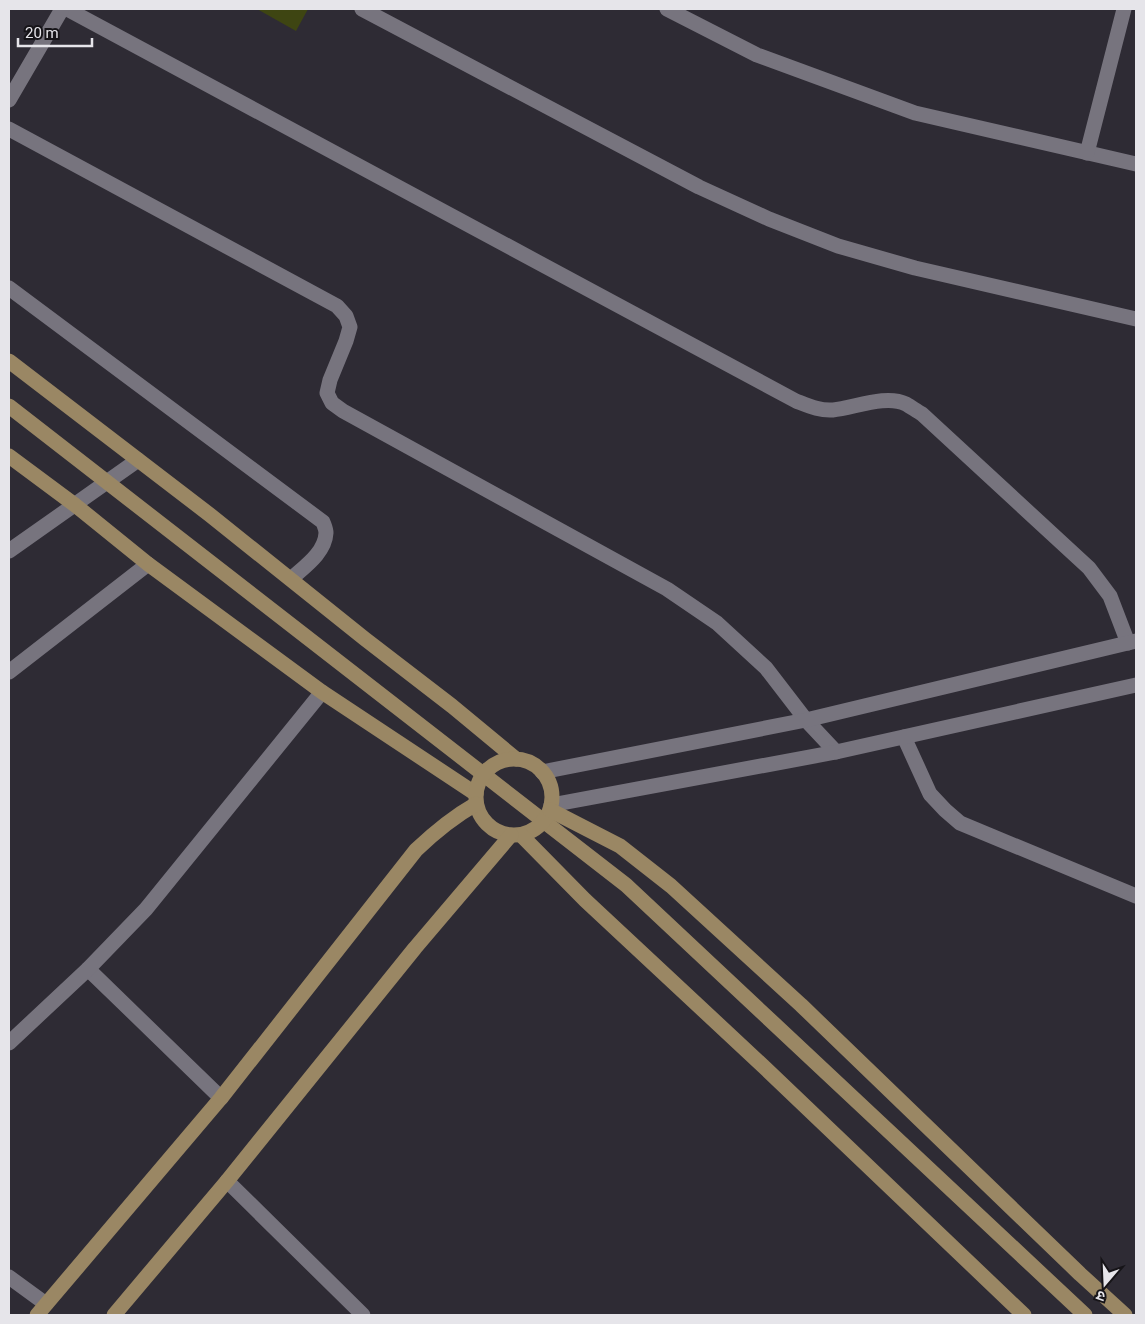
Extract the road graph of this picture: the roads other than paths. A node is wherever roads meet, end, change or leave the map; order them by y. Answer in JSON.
{"nodes":[{"id":1,"x":62,"y":9,"type":"edge"},
{"id":2,"x":67,"y":9,"type":"edge"},
{"id":3,"x":362,"y":9,"type":"edge"},
{"id":4,"x":667,"y":9,"type":"edge"},
{"id":5,"x":1124,"y":9,"type":"edge"},
{"id":6,"x":9,"y":99,"type":"edge"},
{"id":7,"x":9,"y":129,"type":"edge"},
{"id":8,"x":1088,"y":153,"type":"junction"},
{"id":9,"x":1136,"y":164,"type":"edge"},
{"id":10,"x":9,"y":288,"type":"edge"},
{"id":11,"x":1136,"y":319,"type":"edge"},
{"id":12,"x":9,"y":361,"type":"edge"},
{"id":13,"x":9,"y":406,"type":"edge"},
{"id":14,"x":9,"y":456,"type":"edge"},
{"id":15,"x":138,"y":460,"type":"junction"},
{"id":16,"x":75,"y":505,"type":"junction"},
{"id":17,"x":9,"y":551,"type":"edge"},
{"id":18,"x":148,"y":564,"type":"junction"},
{"id":19,"x":291,"y":580,"type":"junction"},
{"id":20,"x":1132,"y":642,"type":"edge"},
{"id":21,"x":9,"y":672,"type":"edge"},
{"id":22,"x":1136,"y":685,"type":"edge"},
{"id":23,"x":322,"y":692,"type":"junction"},
{"id":24,"x":806,"y":720,"type":"junction"},
{"id":25,"x":904,"y":737,"type":"junction"},
{"id":26,"x":836,"y":752,"type":"junction"},
{"id":27,"x":516,"y":759,"type":"junction"},
{"id":28,"x":542,"y":772,"type":"junction"},
{"id":29,"x":476,"y":799,"type":"junction"},
{"id":30,"x":550,"y":807,"type":"junction"},
{"id":31,"x":516,"y":835,"type":"junction"},
{"id":32,"x":1136,"y":896,"type":"edge"},
{"id":33,"x":88,"y":969,"type":"junction"},
{"id":34,"x":9,"y":1043,"type":"edge"},
{"id":35,"x":221,"y":1098,"type":"junction"},
{"id":36,"x":227,"y":1181,"type":"junction"},
{"id":37,"x":9,"y":1277,"type":"edge"},
{"id":38,"x":42,"y":1310,"type":"edge"},
{"id":39,"x":114,"y":1315,"type":"edge"},
{"id":40,"x":363,"y":1315,"type":"edge"},
{"id":41,"x":1024,"y":1315,"type":"edge"},
{"id":42,"x":1085,"y":1315,"type":"edge"},
{"id":43,"x":1125,"y":1315,"type":"edge"}],
"edges":[{"from":1,"to":6,"type":"street"},
{"from":2,"to":20,"type":"street"},
{"from":3,"to":11,"type":"street"},
{"from":4,"to":8,"type":"street"},
{"from":5,"to":8,"type":"street"},
{"from":7,"to":24,"type":"street"},
{"from":8,"to":9,"type":"street"},
{"from":10,"to":19,"type":"street"},
{"from":12,"to":15,"type":"main road"},
{"from":13,"to":42,"type":"main road"},
{"from":14,"to":16,"type":"main road"},
{"from":15,"to":16,"type":"street"},
{"from":15,"to":19,"type":"main road"},
{"from":16,"to":17,"type":"street"},
{"from":16,"to":18,"type":"main road"},
{"from":18,"to":21,"type":"street"},
{"from":18,"to":23,"type":"main road"},
{"from":19,"to":27,"type":"main road"},
{"from":20,"to":24,"type":"street"},
{"from":22,"to":25,"type":"street"},
{"from":23,"to":29,"type":"main road"},
{"from":23,"to":33,"type":"street"},
{"from":24,"to":26,"type":"street"},
{"from":24,"to":28,"type":"street"},
{"from":25,"to":26,"type":"street"},
{"from":25,"to":32,"type":"street"},
{"from":26,"to":30,"type":"street"},
{"from":27,"to":28,"type":"main road"},
{"from":27,"to":29,"type":"main road"},
{"from":28,"to":30,"type":"main road"},
{"from":29,"to":31,"type":"main road"},
{"from":29,"to":35,"type":"main road"},
{"from":30,"to":31,"type":"main road"},
{"from":30,"to":43,"type":"main road"},
{"from":31,"to":36,"type":"main road"},
{"from":31,"to":41,"type":"main road"},
{"from":33,"to":34,"type":"street"},
{"from":33,"to":35,"type":"street"},
{"from":35,"to":38,"type":"main road"},
{"from":36,"to":39,"type":"main road"},
{"from":36,"to":40,"type":"street"},
{"from":37,"to":38,"type":"street"}]}
